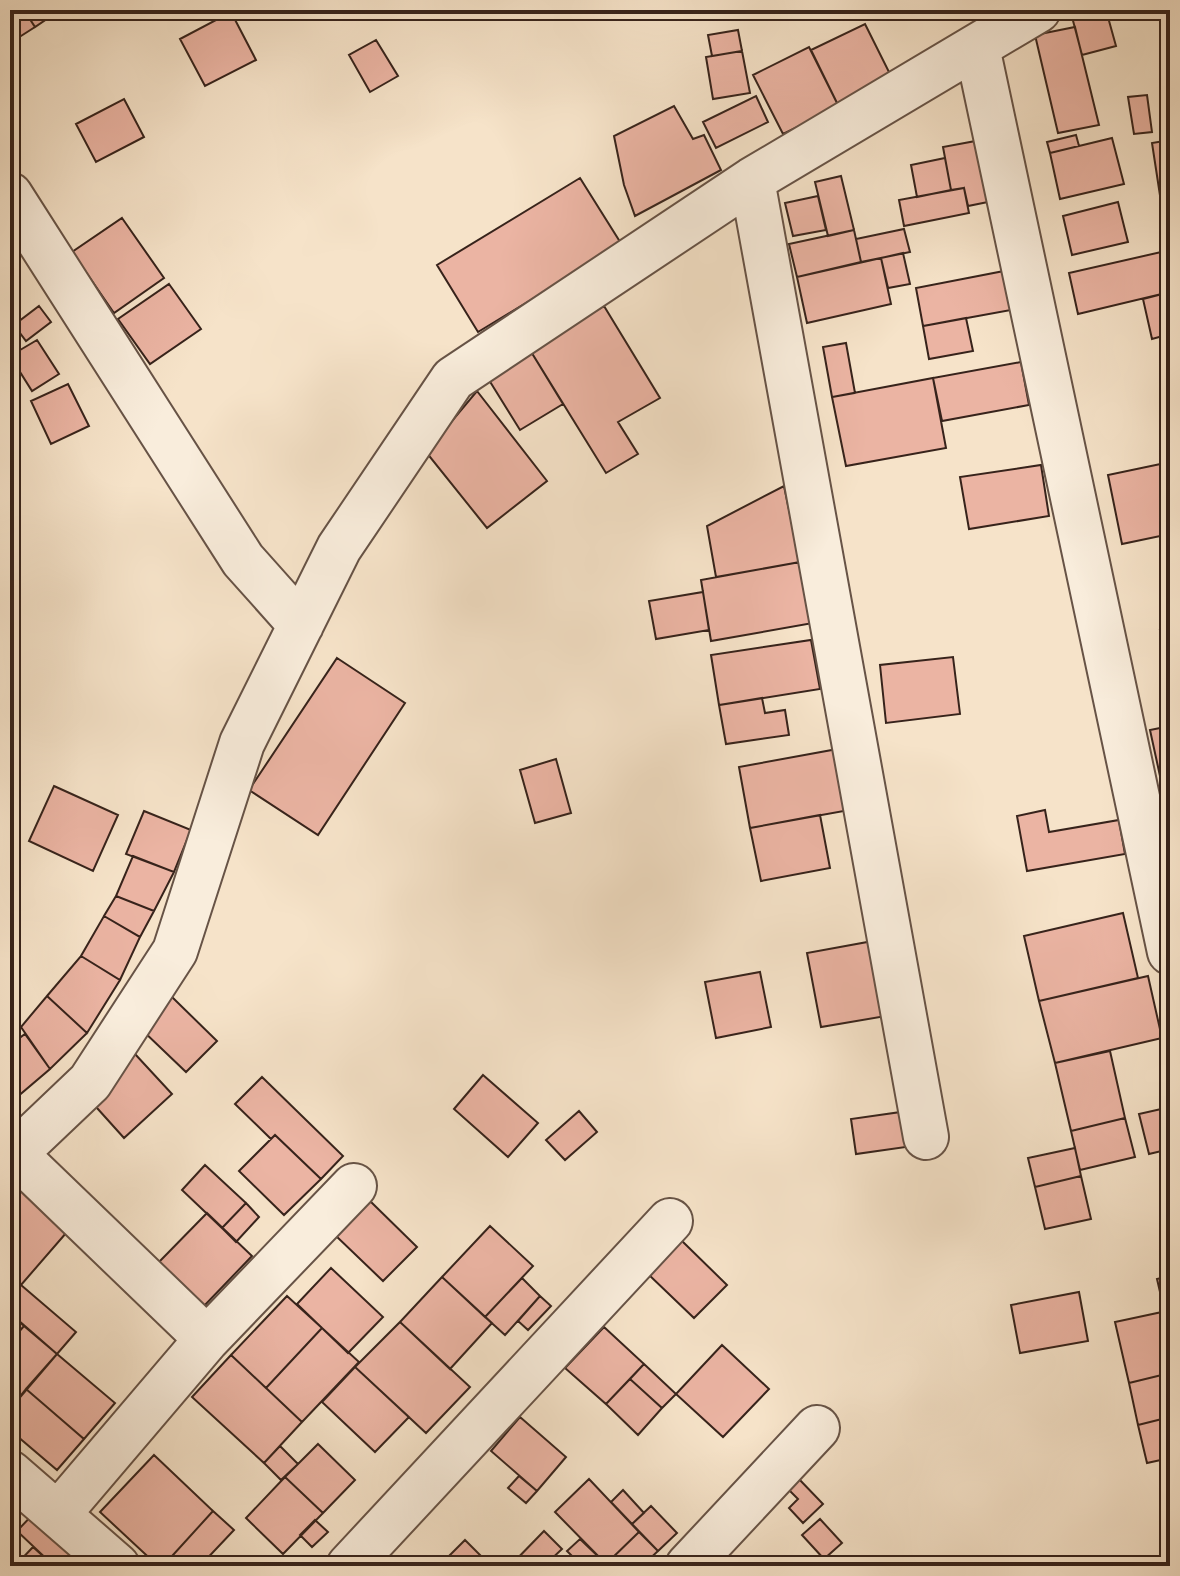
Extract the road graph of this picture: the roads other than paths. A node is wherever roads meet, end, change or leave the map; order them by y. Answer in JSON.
{"nodes":[{"id":1,"x":1034,"y":11,"type":"edge"},
{"id":2,"x":977,"y":47,"type":"junction"},
{"id":3,"x":752,"y":180,"type":"junction"},
{"id":4,"x":10,"y":195,"type":"edge"},
{"id":5,"x":301,"y":625,"type":"junction"},
{"id":6,"x":1170,"y":952,"type":"edge"},
{"id":7,"x":926,"y":1137,"type":"dead end"},
{"id":8,"x":12,"y":1156,"type":"edge"},
{"id":9,"x":354,"y":1186,"type":"dead end"},
{"id":10,"x":670,"y":1221,"type":"dead end"},
{"id":11,"x":207,"y":1339,"type":"junction"},
{"id":12,"x":817,"y":1428,"type":"dead end"},
{"id":13,"x":10,"y":1473,"type":"edge"},
{"id":14,"x":58,"y":1514,"type":"junction"},
{"id":15,"x":117,"y":1566,"type":"edge"},
{"id":16,"x":349,"y":1566,"type":"edge"},
{"id":17,"x":688,"y":1566,"type":"edge"}],
"edges":[{"from":1,"to":2,"type":"street"},
{"from":2,"to":3,"type":"street"},
{"from":2,"to":6,"type":"street"},
{"from":3,"to":5,"type":"street"},
{"from":3,"to":7,"type":"street"},
{"from":4,"to":5,"type":"street"},
{"from":5,"to":8,"type":"street"},
{"from":8,"to":11,"type":"street"},
{"from":9,"to":11,"type":"street"},
{"from":10,"to":16,"type":"street"},
{"from":11,"to":14,"type":"street"},
{"from":12,"to":17,"type":"street"},
{"from":13,"to":14,"type":"street"},
{"from":14,"to":15,"type":"street"}]}
